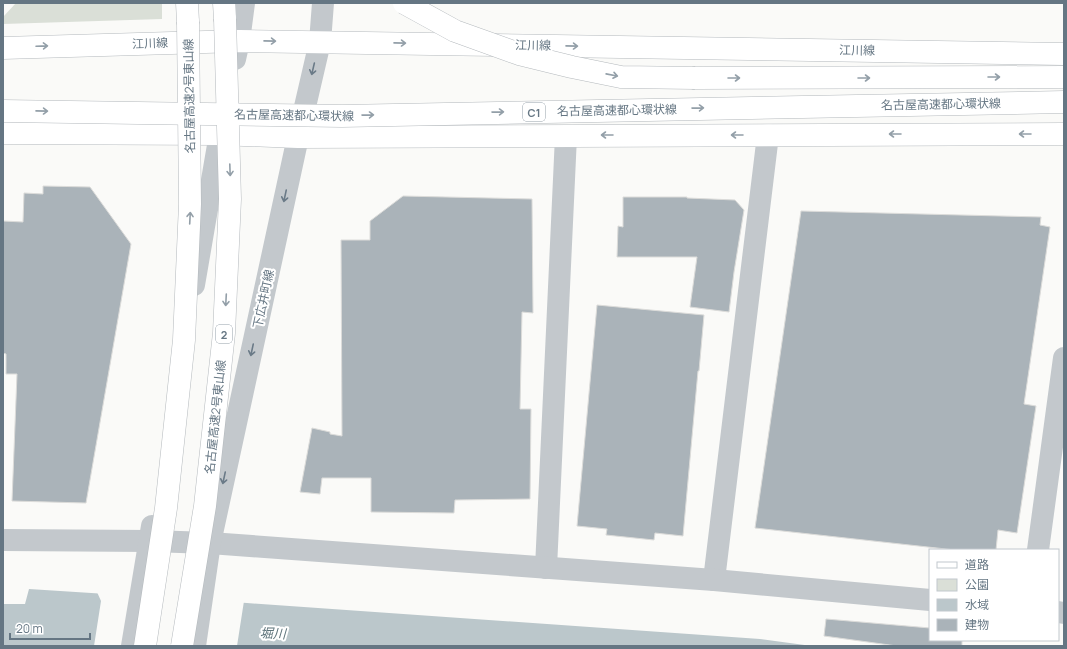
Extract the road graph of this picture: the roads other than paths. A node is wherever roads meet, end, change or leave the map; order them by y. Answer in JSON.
{"nodes":[{"id":1,"x":244,"y":3,"type":"edge"},
{"id":2,"x":323,"y":3,"type":"edge"},
{"id":3,"x":404,"y":3,"type":"edge"},
{"id":4,"x":224,"y":11,"type":"edge"},
{"id":5,"x":188,"y":13,"type":"edge"},
{"id":6,"x":239,"y":40,"type":"junction"},
{"id":7,"x":320,"y":42,"type":"junction"},
{"id":8,"x":3,"y":48,"type":"edge"},
{"id":9,"x":1064,"y":54,"type":"edge"},
{"id":10,"x":1064,"y":77,"type":"edge"},
{"id":11,"x":1064,"y":102,"type":"edge"},
{"id":12,"x":3,"y":111,"type":"edge"},
{"id":13,"x":303,"y":115,"type":"junction"},
{"id":14,"x":3,"y":133,"type":"edge"},
{"id":15,"x":219,"y":134,"type":"junction"},
{"id":16,"x":1064,"y":134,"type":"edge"},
{"id":17,"x":768,"y":135,"type":"junction"},
{"id":18,"x":566,"y":136,"type":"junction"},
{"id":19,"x":298,"y":137,"type":"junction"},
{"id":20,"x":1064,"y":358,"type":"edge"},
{"id":21,"x":1061,"y":407,"type":"edge"},
{"id":22,"x":3,"y":540,"type":"edge"},
{"id":23,"x":150,"y":540,"type":"junction"},
{"id":24,"x":210,"y":543,"type":"junction"},
{"id":25,"x":1038,"y":549,"type":"edge"},
{"id":26,"x":546,"y":568,"type":"junction"},
{"id":27,"x":714,"y":580,"type":"junction"},
{"id":28,"x":929,"y":600,"type":"edge"},
{"id":29,"x":132,"y":646,"type":"edge"},
{"id":30,"x":145,"y":646,"type":"edge"},
{"id":31,"x":182,"y":646,"type":"edge"},
{"id":32,"x":195,"y":646,"type":"edge"}],
"edges":[{"from":1,"to":6,"type":"street"},
{"from":2,"to":7,"type":"street","name":"下広井町線"},
{"from":3,"to":10,"type":"main road","one_way":true,"bridge":true},
{"from":4,"to":31,"type":"main road","name":"名古屋高速2号東山線","number":"2","one_way":true,"bridge":true},
{"from":30,"to":5,"type":"main road","name":"名古屋高速2号東山線","one_way":true,"bridge":true},
{"from":6,"to":7,"type":"main road","name":"江川線","one_way":true},
{"from":8,"to":6,"type":"main road","name":"江川線","one_way":true},
{"from":6,"to":15,"type":"street"},
{"from":7,"to":9,"type":"main road","name":"江川線","one_way":true},
{"from":7,"to":13,"type":"street","name":"下広井町線","one_way":true},
{"from":13,"to":11,"type":"main road","name":"名古屋高速都心環状線","number":"C1","one_way":true,"bridge":true},
{"from":12,"to":13,"type":"main road","name":"名古屋高速都心環状線","number":"C1","one_way":true,"bridge":true},
{"from":13,"to":19,"type":"street","name":"下広井町線"},
{"from":14,"to":15,"type":"main road"},
{"from":15,"to":19,"type":"main road"},
{"from":15,"to":23,"type":"street"},
{"from":16,"to":17,"type":"main road","one_way":true},
{"from":17,"to":18,"type":"main road","one_way":true},
{"from":17,"to":27,"type":"street"},
{"from":18,"to":19,"type":"main road"},
{"from":18,"to":26,"type":"street"},
{"from":19,"to":24,"type":"street","name":"下広井町線","one_way":true},
{"from":20,"to":21,"type":"street"},
{"from":21,"to":25,"type":"street"},
{"from":22,"to":23,"type":"street"},
{"from":23,"to":24,"type":"street"},
{"from":23,"to":29,"type":"street"},
{"from":24,"to":26,"type":"street"},
{"from":24,"to":32,"type":"street","name":"下広井町線"},
{"from":26,"to":27,"type":"street"},
{"from":27,"to":28,"type":"street"}]}
